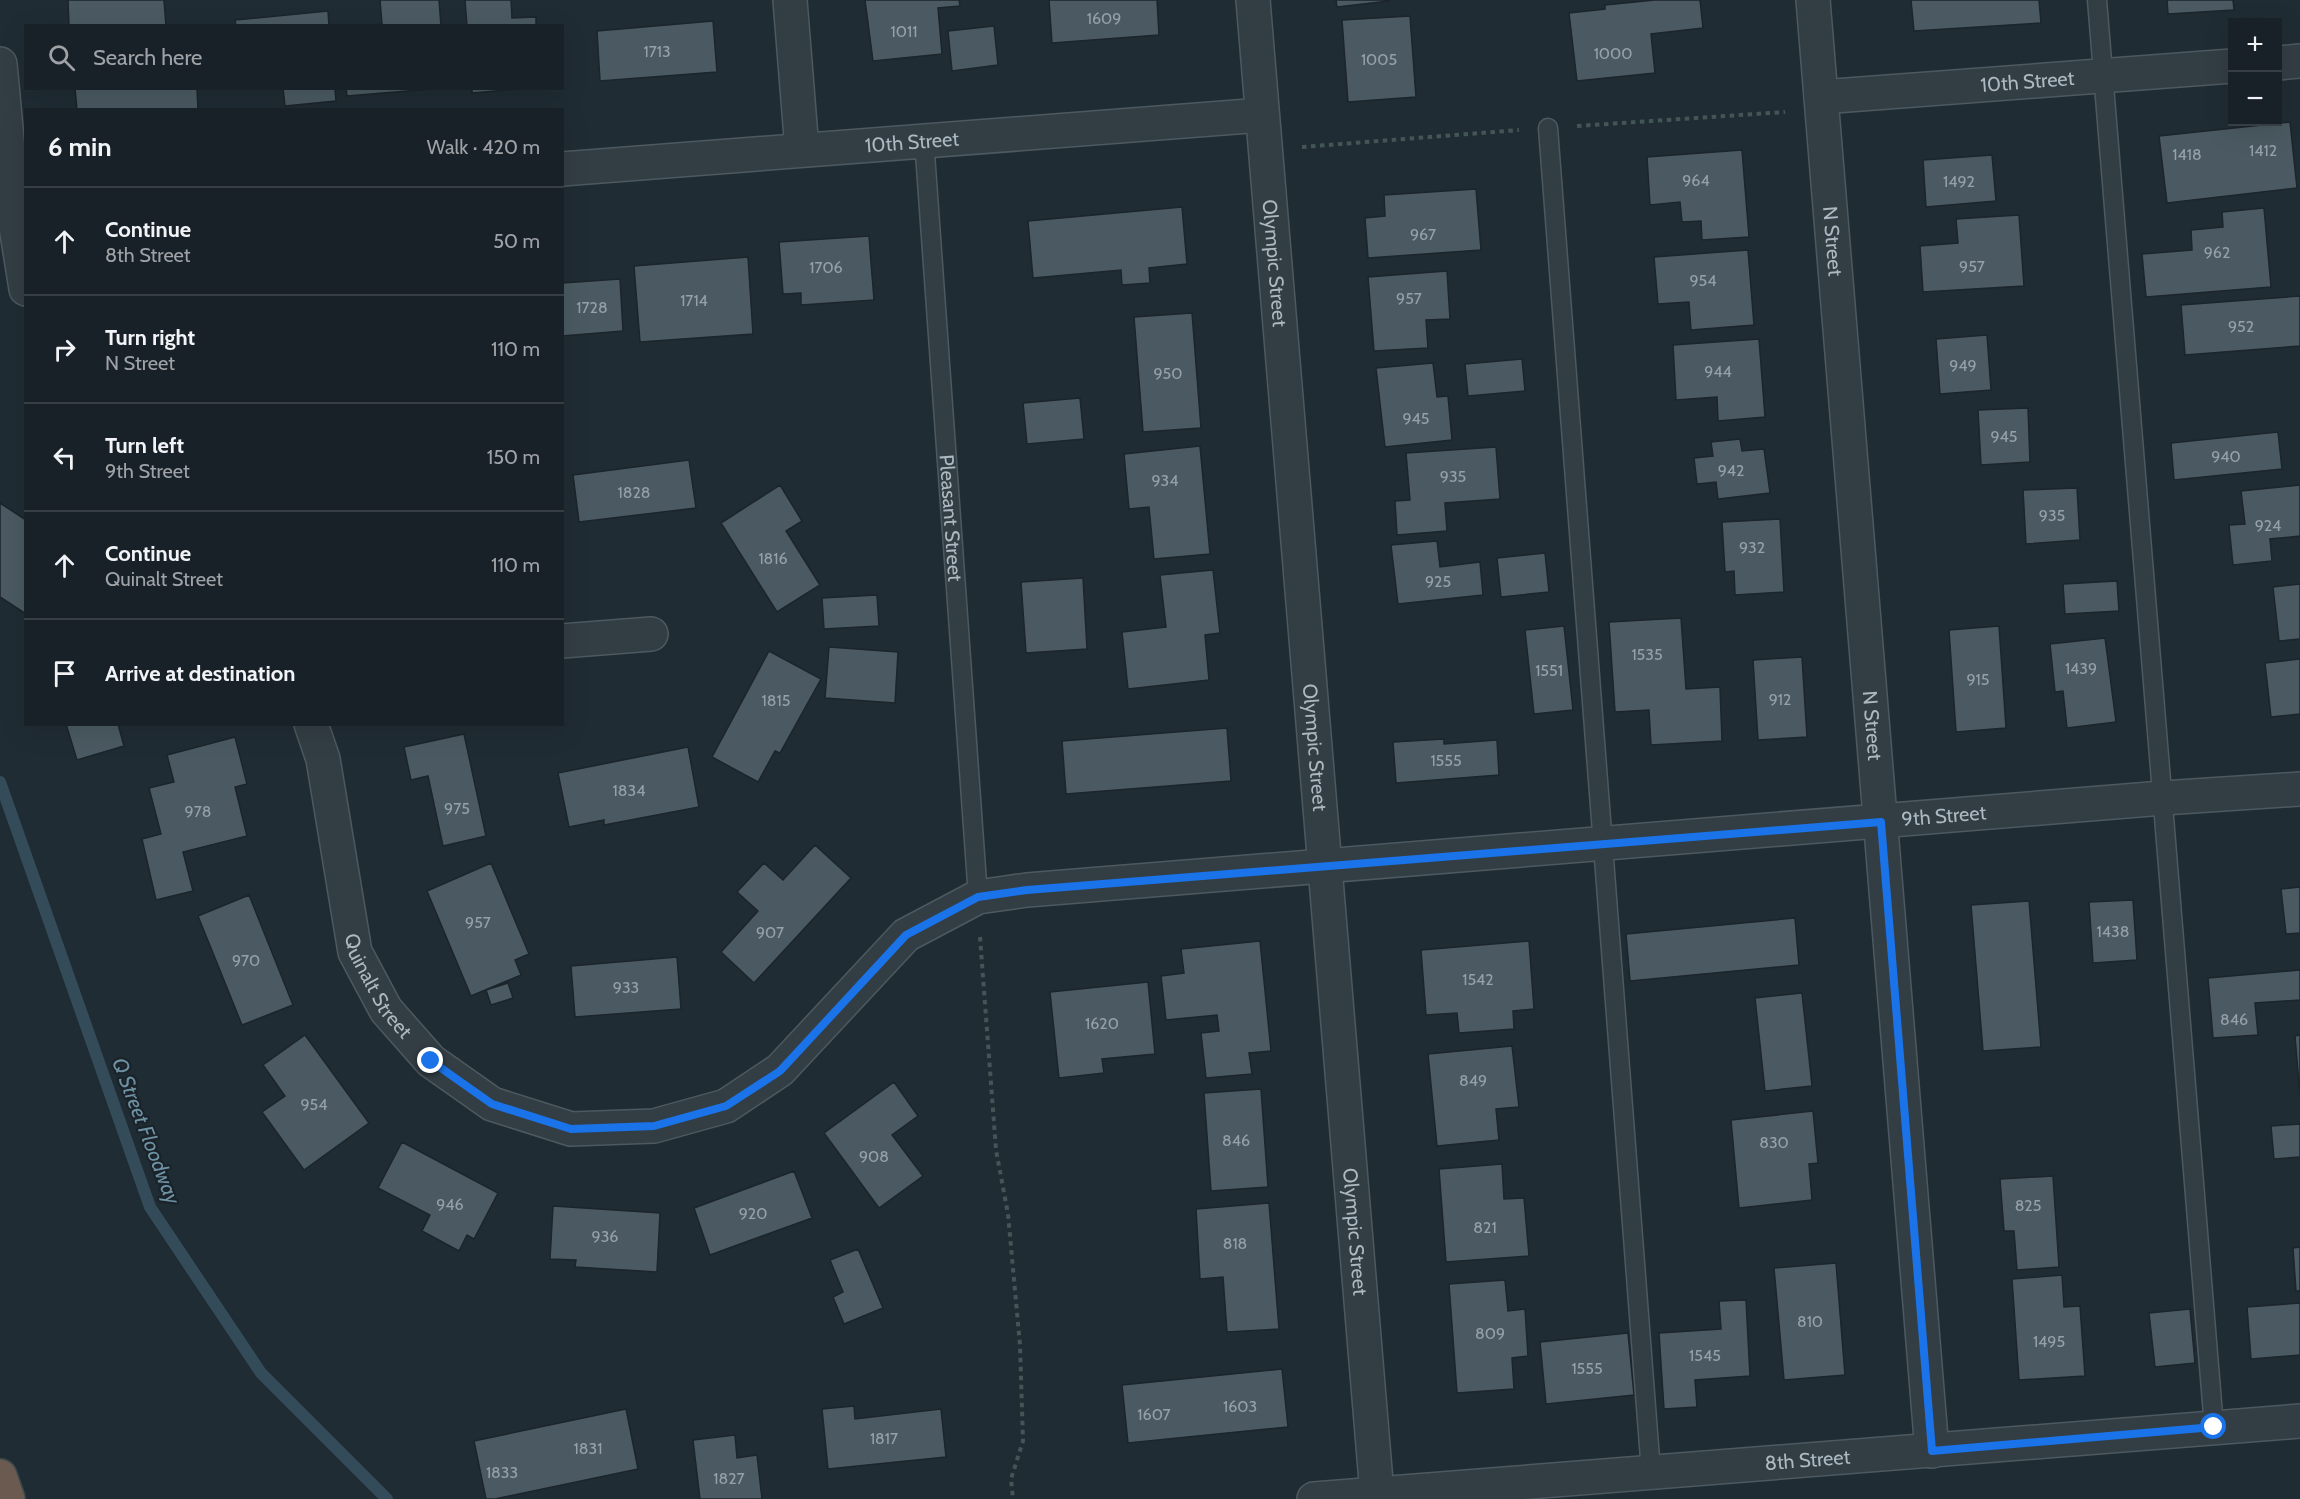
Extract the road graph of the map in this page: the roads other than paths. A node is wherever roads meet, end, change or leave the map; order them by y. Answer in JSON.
{"nodes":[{"id":1,"x":790,"y":0,"type":"edge"},
{"id":2,"x":1253,"y":0,"type":"edge"},
{"id":3,"x":1813,"y":0,"type":"edge"},
{"id":4,"x":2097,"y":0,"type":"edge"},
{"id":5,"x":2300,"y":61,"type":"edge"},
{"id":6,"x":2282,"y":63,"type":"edge"},
{"id":7,"x":0,"y":64,"type":"edge"},
{"id":8,"x":2228,"y":66,"type":"edge"},
{"id":9,"x":2104,"y":76,"type":"junction"},
{"id":10,"x":1821,"y":97,"type":"junction"},
{"id":11,"x":1262,"y":115,"type":"junction"},
{"id":12,"x":1548,"y":128,"type":"dead end"},
{"id":13,"x":924,"y":139,"type":"junction"},
{"id":14,"x":802,"y":150,"type":"junction"},
{"id":15,"x":564,"y":169,"type":"edge"},
{"id":16,"x":20,"y":213,"type":"edge"},
{"id":17,"x":24,"y":264,"type":"edge"},
{"id":18,"x":651,"y":634,"type":"dead end"},
{"id":19,"x":564,"y":641,"type":"edge"},
{"id":20,"x":312,"y":726,"type":"edge"},
{"id":21,"x":2300,"y":789,"type":"edge"},
{"id":22,"x":2163,"y":798,"type":"junction"},
{"id":23,"x":1881,"y":822,"type":"junction"},
{"id":24,"x":1603,"y":844,"type":"junction"},
{"id":25,"x":1325,"y":865,"type":"junction"},
{"id":26,"x":978,"y":897,"type":"junction"},
{"id":27,"x":2300,"y":1421,"type":"edge"},
{"id":28,"x":2214,"y":1427,"type":"junction"},
{"id":29,"x":1932,"y":1451,"type":"junction"},
{"id":30,"x":1651,"y":1472,"type":"junction"},
{"id":31,"x":0,"y":1476,"type":"edge"},
{"id":32,"x":1377,"y":1494,"type":"junction"},
{"id":33,"x":8,"y":1499,"type":"edge"},
{"id":34,"x":1314,"y":1499,"type":"edge"}],
"edges":[{"from":1,"to":14,"type":"street"},
{"from":2,"to":11,"type":"street","name":"Olympic Street"},
{"from":3,"to":10,"type":"street","name":"N Street"},
{"from":4,"to":9,"type":"lane"},
{"from":5,"to":6,"type":"street"},
{"from":7,"to":16,"type":"street"},
{"from":8,"to":9,"type":"street","name":"10th Street"},
{"from":9,"to":10,"type":"street","name":"10th Street"},
{"from":9,"to":22,"type":"lane"},
{"from":10,"to":23,"type":"street","name":"N Street"},
{"from":11,"to":13,"type":"street","name":"10th Street"},
{"from":11,"to":25,"type":"street","name":"Olympic Street"},
{"from":12,"to":24,"type":"lane"},
{"from":13,"to":14,"type":"street","name":"10th Street"},
{"from":13,"to":26,"type":"lane","name":"Pleasant Street"},
{"from":14,"to":15,"type":"street","name":"10th Street"},
{"from":16,"to":17,"type":"street"},
{"from":18,"to":19,"type":"street"},
{"from":20,"to":26,"type":"street","name":"Quinalt Street"},
{"from":21,"to":22,"type":"street","name":"9th Street"},
{"from":22,"to":23,"type":"street","name":"9th Street"},
{"from":22,"to":28,"type":"lane"},
{"from":23,"to":24,"type":"street","name":"9th Street"},
{"from":23,"to":29,"type":"street","name":"N Street"},
{"from":24,"to":25,"type":"street","name":"9th Street"},
{"from":24,"to":30,"type":"lane"},
{"from":25,"to":26,"type":"street","name":"9th Street"},
{"from":25,"to":32,"type":"street","name":"Olympic Street"},
{"from":27,"to":28,"type":"street","name":"8th Street"},
{"from":28,"to":29,"type":"street","name":"8th Street"},
{"from":29,"to":30,"type":"street","name":"8th Street"},
{"from":30,"to":32,"type":"street","name":"8th Street"},
{"from":31,"to":33,"type":"highway"},
{"from":32,"to":34,"type":"street","name":"8th Street"}]}
